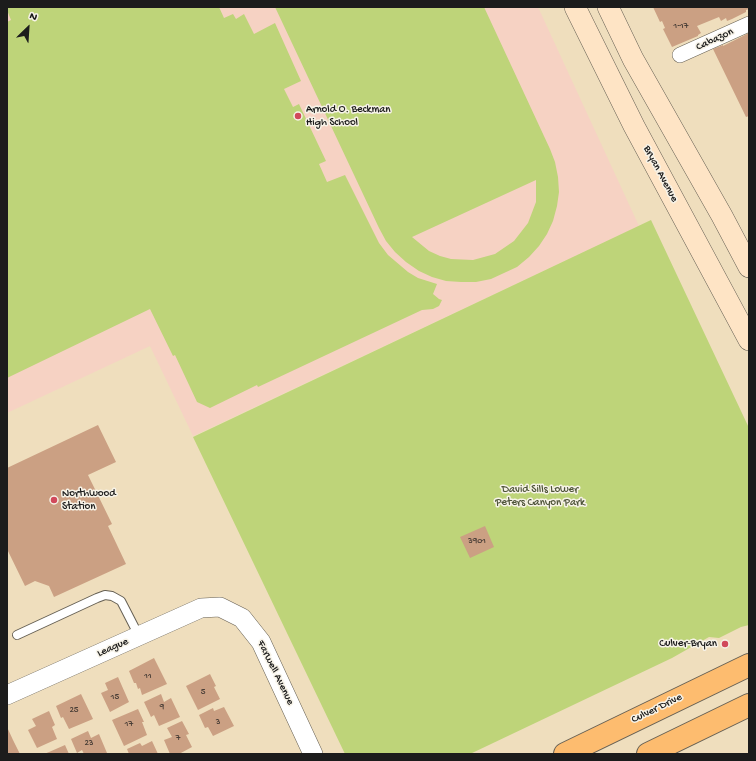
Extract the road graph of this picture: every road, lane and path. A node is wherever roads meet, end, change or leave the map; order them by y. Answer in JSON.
{"nodes":[{"id":1,"x":575,"y":7,"type":"edge"},
{"id":2,"x":608,"y":7,"type":"edge"},
{"id":3,"x":749,"y":24,"type":"edge"},
{"id":4,"x":680,"y":55,"type":"dead end"},
{"id":5,"x":749,"y":267,"type":"edge"},
{"id":6,"x":749,"y":340,"type":"edge"},
{"id":7,"x":220,"y":607,"type":"joint"},
{"id":8,"x":18,"y":635,"type":"dead end"},
{"id":9,"x":139,"y":636,"type":"junction"},
{"id":10,"x":749,"y":665,"type":"edge"},
{"id":11,"x":7,"y":695,"type":"edge"},
{"id":12,"x":749,"y":705,"type":"edge"},
{"id":13,"x":313,"y":754,"type":"edge"},
{"id":14,"x":565,"y":754,"type":"edge"},
{"id":15,"x":648,"y":754,"type":"edge"}],
"edges":[{"from":1,"to":6,"type":"main road","name":"Bryan Avenue"},
{"from":2,"to":5,"type":"main road"},
{"from":3,"to":4,"type":"street","name":"Cabazon"},
{"from":7,"to":9,"type":"street","name":"League"},
{"from":7,"to":13,"type":"street","name":"Farwell Avenue"},
{"from":8,"to":9,"type":"lane"},
{"from":9,"to":11,"type":"street","name":"League"},
{"from":10,"to":14,"type":"main road","name":"Culver Drive"},
{"from":12,"to":15,"type":"main road"}]}
